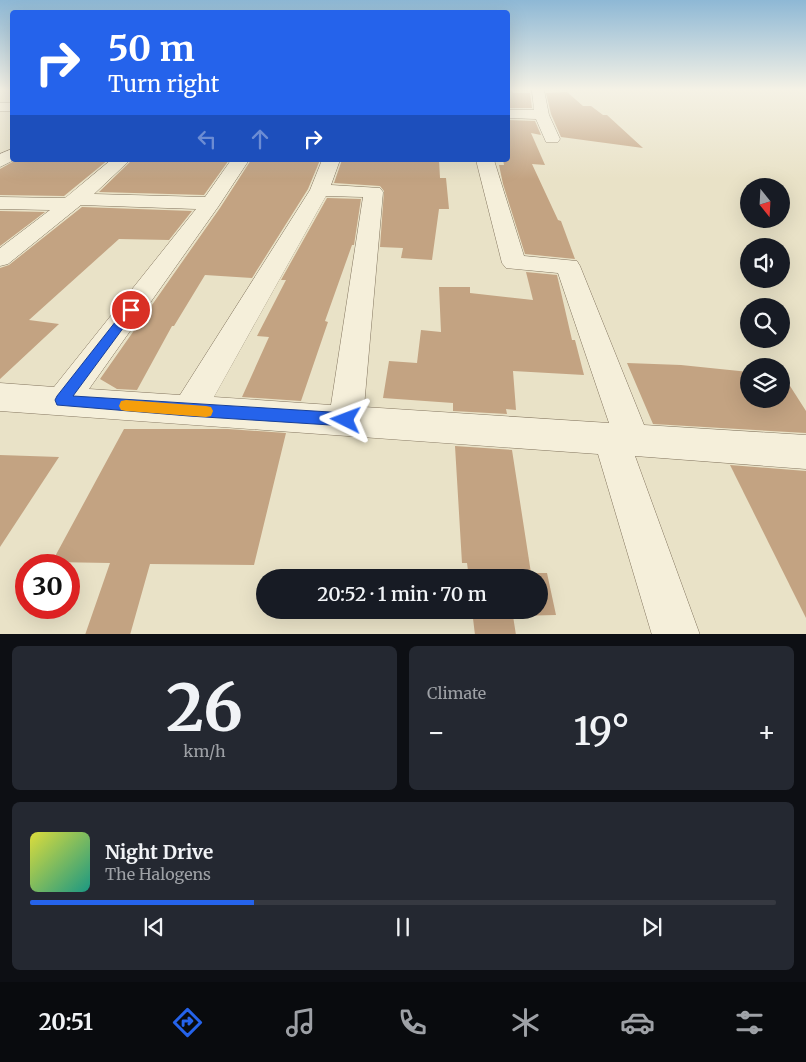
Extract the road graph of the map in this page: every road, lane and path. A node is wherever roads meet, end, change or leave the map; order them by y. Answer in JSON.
{"nodes":[{"id":1,"x":544,"y":120,"type":"edge"},
{"id":2,"x":552,"y":139,"type":"dead end"},
{"id":3,"x":118,"y":162,"type":"edge"},
{"id":4,"x":239,"y":162,"type":"edge"},
{"id":5,"x":330,"y":162,"type":"edge"},
{"id":6,"x":486,"y":162,"type":"edge"},
{"id":7,"x":320,"y":190,"type":"junction"},
{"id":8,"x":73,"y":202,"type":"junction"},
{"id":9,"x":0,"y":203,"type":"edge"},
{"id":10,"x":211,"y":203,"type":"junction"},
{"id":11,"x":0,"y":259,"type":"edge"},
{"id":12,"x":0,"y":397,"type":"edge"},
{"id":13,"x":62,"y":400,"type":"junction"},
{"id":14,"x":189,"y":410,"type":"junction"},
{"id":15,"x":346,"y":420,"type":"junction"},
{"id":16,"x":621,"y":439,"type":"junction"},
{"id":17,"x":806,"y":452,"type":"edge"},
{"id":18,"x":676,"y":634,"type":"edge"}],
"edges":[{"from":1,"to":2,"type":"street"},
{"from":3,"to":8,"type":"street"},
{"from":4,"to":10,"type":"street"},
{"from":5,"to":7,"type":"street"},
{"from":6,"to":16,"type":"street"},
{"from":7,"to":14,"type":"street"},
{"from":7,"to":15,"type":"street"},
{"from":8,"to":9,"type":"street"},
{"from":8,"to":10,"type":"street"},
{"from":8,"to":11,"type":"street"},
{"from":10,"to":13,"type":"street"},
{"from":12,"to":13,"type":"street"},
{"from":13,"to":14,"type":"street"},
{"from":14,"to":15,"type":"street"},
{"from":15,"to":16,"type":"street"},
{"from":16,"to":17,"type":"street"},
{"from":16,"to":18,"type":"street"}]}
